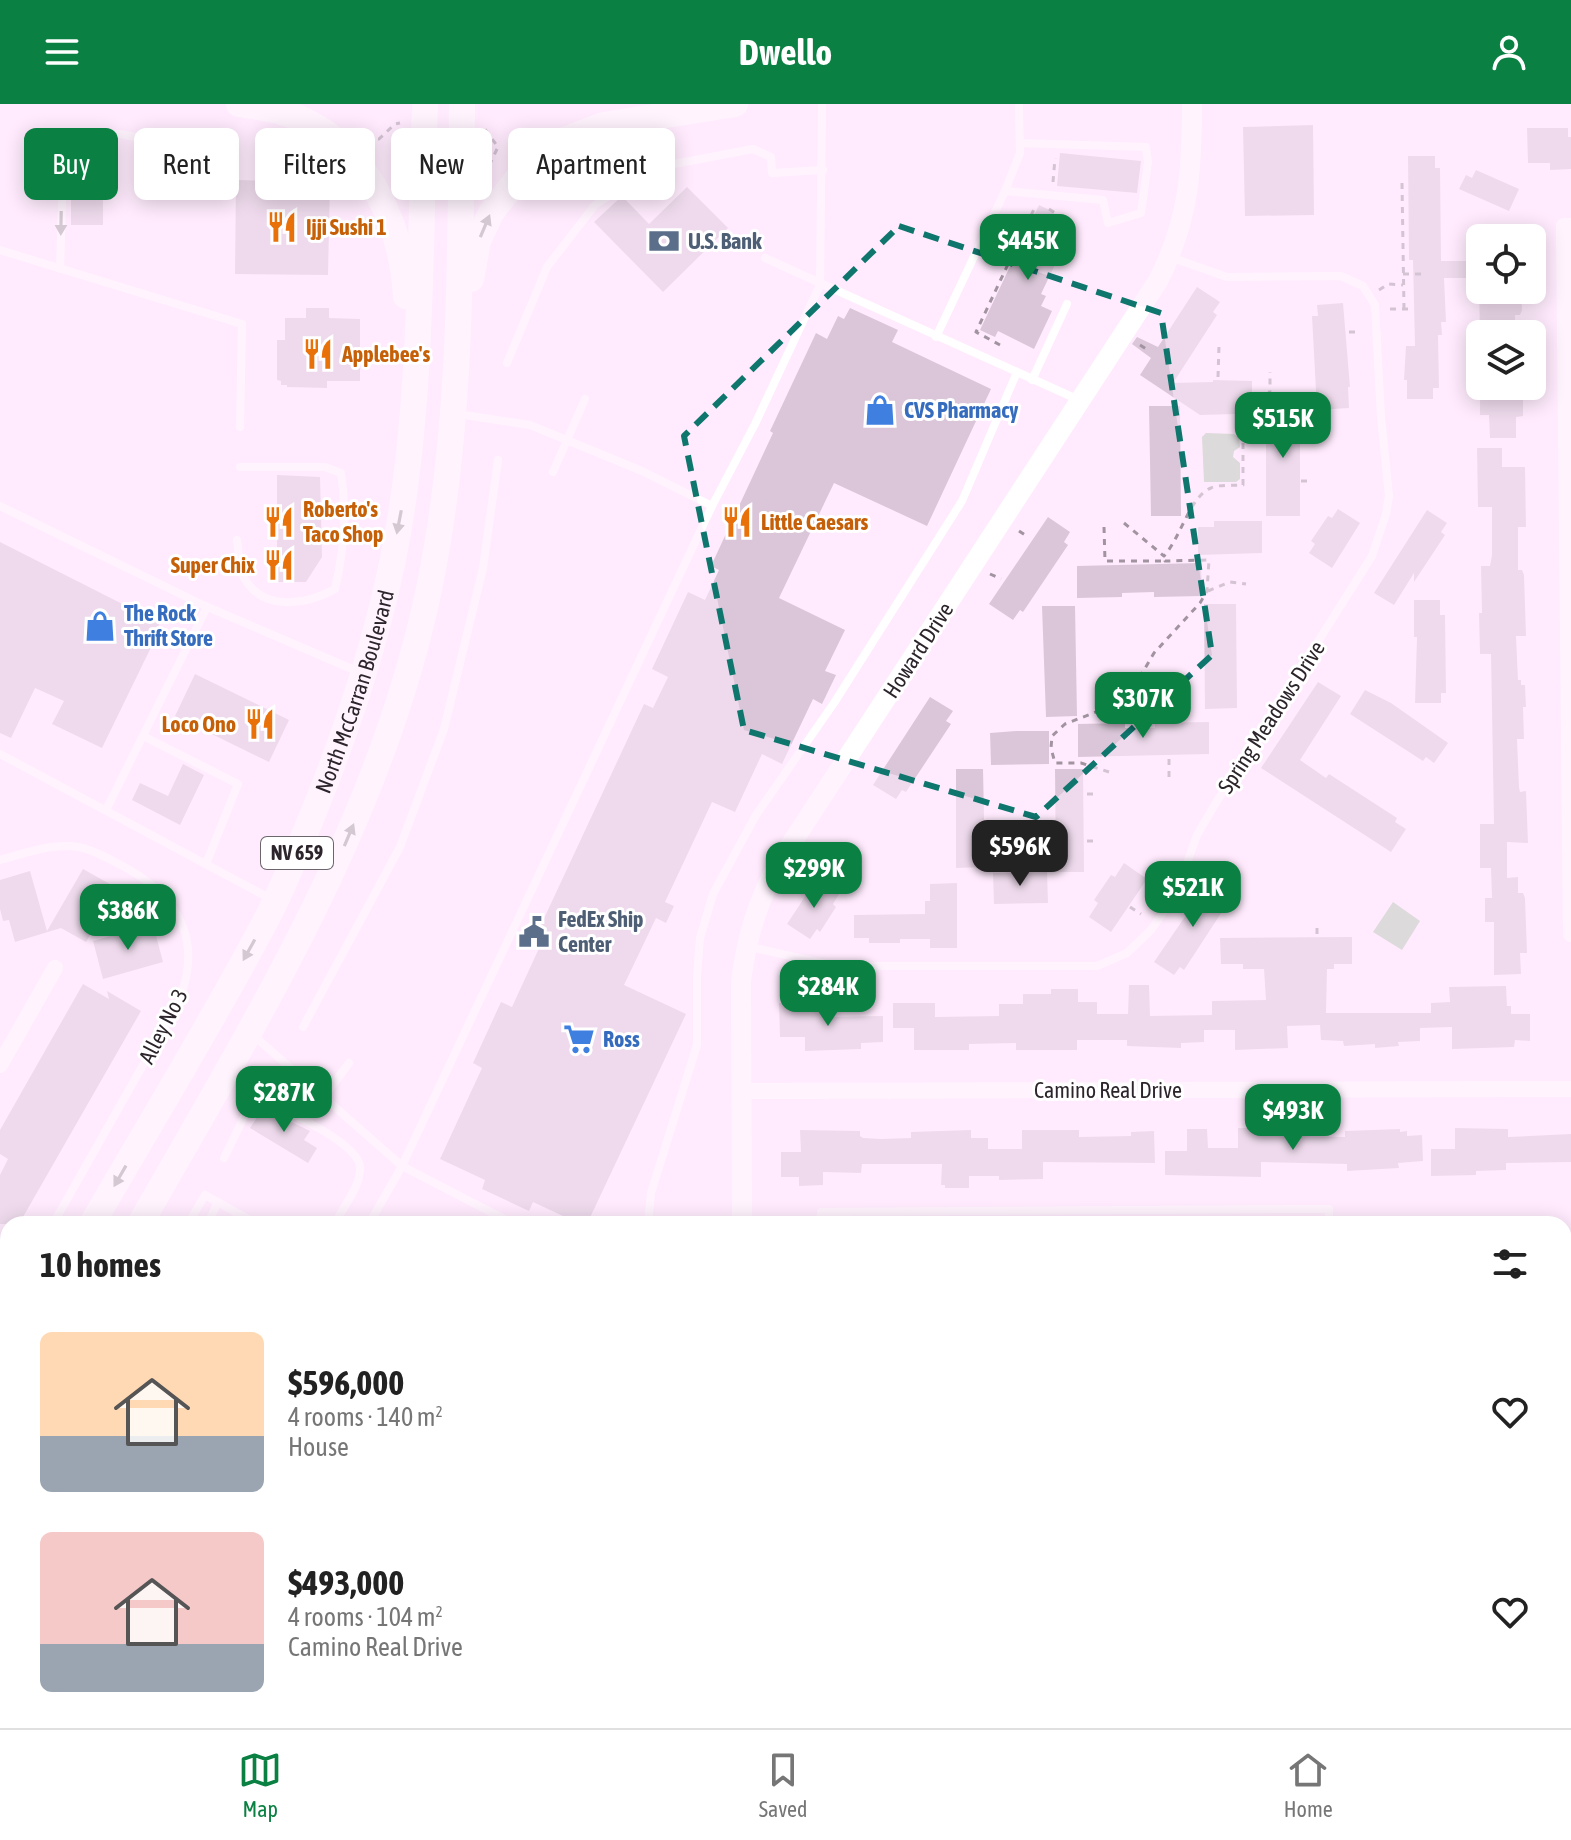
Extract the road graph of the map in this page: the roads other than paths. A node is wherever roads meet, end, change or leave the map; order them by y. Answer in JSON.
{"nodes":[{"id":1,"x":239,"y":104,"type":"edge"},
{"id":2,"x":425,"y":104,"type":"edge"},
{"id":3,"x":735,"y":104,"type":"edge"},
{"id":4,"x":822,"y":104,"type":"edge"},
{"id":5,"x":1019,"y":104,"type":"edge"},
{"id":6,"x":1192,"y":104,"type":"edge"},
{"id":7,"x":470,"y":114,"type":"edge"},
{"id":8,"x":134,"y":137,"type":"edge"},
{"id":9,"x":1020,"y":143,"type":"junction"},
{"id":10,"x":823,"y":170,"type":"junction"},
{"id":11,"x":1005,"y":191,"type":"junction"},
{"id":12,"x":1568,"y":226,"type":"edge"},
{"id":13,"x":0,"y":250,"type":"edge"},
{"id":14,"x":1170,"y":257,"type":"junction"},
{"id":15,"x":765,"y":258,"type":"dead end"},
{"id":16,"x":60,"y":269,"type":"junction"},
{"id":17,"x":820,"y":285,"type":"junction"},
{"id":18,"x":1067,"y":304,"type":"dead end"},
{"id":19,"x":936,"y":337,"type":"junction"},
{"id":20,"x":507,"y":363,"type":"dead end"},
{"id":21,"x":1017,"y":372,"type":"junction"},
{"id":22,"x":1032,"y":380,"type":"junction"},
{"id":23,"x":585,"y":399,"type":"dead end"},
{"id":24,"x":1080,"y":401,"type":"junction"},
{"id":25,"x":453,"y":413,"type":"junction"},
{"id":26,"x":240,"y":427,"type":"dead end"},
{"id":27,"x":565,"y":439,"type":"junction"},
{"id":28,"x":410,"y":445,"type":"junction"},
{"id":29,"x":498,"y":460,"type":"dead end"},
{"id":30,"x":240,"y":467,"type":"dead end"},
{"id":31,"x":553,"y":472,"type":"dead end"},
{"id":32,"x":0,"y":506,"type":"edge"},
{"id":33,"x":712,"y":506,"type":"junction"},
{"id":34,"x":237,"y":540,"type":"dead end"},
{"id":35,"x":207,"y":607,"type":"junction"},
{"id":36,"x":363,"y":674,"type":"junction"},
{"id":37,"x":143,"y":736,"type":"junction"},
{"id":38,"x":0,"y":754,"type":"edge"},
{"id":39,"x":106,"y":810,"type":"junction"},
{"id":40,"x":0,"y":860,"type":"edge"},
{"id":41,"x":206,"y":864,"type":"junction"},
{"id":42,"x":275,"y":901,"type":"junction"},
{"id":43,"x":1571,"y":934,"type":"edge"},
{"id":44,"x":745,"y":945,"type":"junction"},
{"id":45,"x":55,"y":968,"type":"dead end"},
{"id":46,"x":303,"y":1027,"type":"dead end"},
{"id":47,"x":250,"y":1032,"type":"junction"},
{"id":48,"x":349,"y":1063,"type":"dead end"},
{"id":49,"x":0,"y":1065,"type":"edge"},
{"id":50,"x":1571,"y":1089,"type":"edge"},
{"id":51,"x":741,"y":1091,"type":"junction"},
{"id":52,"x":323,"y":1098,"type":"junction"},
{"id":53,"x":224,"y":1158,"type":"dead end"},
{"id":54,"x":402,"y":1166,"type":"junction"},
{"id":55,"x":218,"y":1202,"type":"junction"},
{"id":56,"x":58,"y":1216,"type":"edge"},
{"id":57,"x":97,"y":1216,"type":"edge"},
{"id":58,"x":145,"y":1216,"type":"edge"},
{"id":59,"x":193,"y":1216,"type":"edge"},
{"id":60,"x":211,"y":1216,"type":"edge"},
{"id":61,"x":243,"y":1216,"type":"edge"},
{"id":62,"x":339,"y":1216,"type":"edge"},
{"id":63,"x":374,"y":1216,"type":"edge"},
{"id":64,"x":499,"y":1216,"type":"edge"},
{"id":65,"x":649,"y":1216,"type":"edge"},
{"id":66,"x":742,"y":1216,"type":"edge"},
{"id":67,"x":821,"y":1216,"type":"edge"},
{"id":68,"x":1329,"y":1216,"type":"edge"}],
"edges":[{"from":1,"to":28,"type":"main road"},
{"from":2,"to":28,"type":"main road","name":"North McCarran Boulevard","number":"NV 659"},
{"from":25,"to":3,"type":"main road","one_way":true},
{"from":4,"to":10,"type":"lane"},
{"from":5,"to":9,"type":"lane"},
{"from":6,"to":14,"type":"street","name":"Howard Drive"},
{"from":7,"to":25,"type":"main road","name":"North McCarran Boulevard","number":"NV 659"},
{"from":8,"to":16,"type":"lane","one_way":true},
{"from":9,"to":11,"type":"lane"},
{"from":9,"to":11,"type":"lane"},
{"from":10,"to":17,"type":"lane"},
{"from":10,"to":20,"type":"lane"},
{"from":11,"to":19,"type":"lane"},
{"from":12,"to":43,"type":"street"},
{"from":13,"to":16,"type":"lane"},
{"from":14,"to":24,"type":"street","name":"Howard Drive"},
{"from":14,"to":44,"type":"lane","name":"Spring Meadows Drive"},
{"from":15,"to":17,"type":"lane"},
{"from":16,"to":26,"type":"lane"},
{"from":17,"to":19,"type":"lane"},
{"from":17,"to":33,"type":"lane"},
{"from":18,"to":22,"type":"lane"},
{"from":19,"to":21,"type":"lane"},
{"from":21,"to":22,"type":"lane"},
{"from":21,"to":65,"type":"lane"},
{"from":22,"to":24,"type":"lane"},
{"from":23,"to":27,"type":"lane"},
{"from":24,"to":44,"type":"street","name":"Howard Drive"},
{"from":25,"to":27,"type":"lane"},
{"from":47,"to":25,"type":"main road","name":"North McCarran Boulevard","number":"NV 659","one_way":true},
{"from":27,"to":31,"type":"lane"},
{"from":27,"to":33,"type":"lane"},
{"from":28,"to":36,"type":"main road","name":"North McCarran Boulevard","number":"NV 659","one_way":true},
{"from":29,"to":46,"type":"lane"},
{"from":30,"to":34,"type":"lane"},
{"from":32,"to":35,"type":"lane"},
{"from":33,"to":54,"type":"lane"},
{"from":35,"to":36,"type":"lane"},
{"from":35,"to":37,"type":"lane"},
{"from":36,"to":42,"type":"main road","name":"North McCarran Boulevard","number":"NV 659"},
{"from":37,"to":39,"type":"lane"},
{"from":37,"to":41,"type":"lane"},
{"from":38,"to":39,"type":"lane"},
{"from":39,"to":41,"type":"lane"},
{"from":40,"to":56,"type":"lane","name":"Alley No 3"},
{"from":41,"to":42,"type":"lane"},
{"from":42,"to":57,"type":"main road","name":"North McCarran Boulevard","number":"NV 659","one_way":true},
{"from":44,"to":51,"type":"street","name":"Howard Drive"},
{"from":45,"to":49,"type":"street"},
{"from":47,"to":52,"type":"lane"},
{"from":47,"to":58,"type":"main road","name":"North McCarran Boulevard","number":"NV 659"},
{"from":48,"to":52,"type":"lane"},
{"from":50,"to":51,"type":"street","name":"Camino Real Drive"},
{"from":51,"to":66,"type":"street","name":"Howard Drive"},
{"from":52,"to":54,"type":"lane"},
{"from":53,"to":62,"type":"lane"},
{"from":54,"to":63,"type":"lane"},
{"from":54,"to":64,"type":"lane"},
{"from":55,"to":59,"type":"lane"},
{"from":55,"to":60,"type":"lane"},
{"from":55,"to":61,"type":"lane"},
{"from":67,"to":68,"type":"lane"}]}
